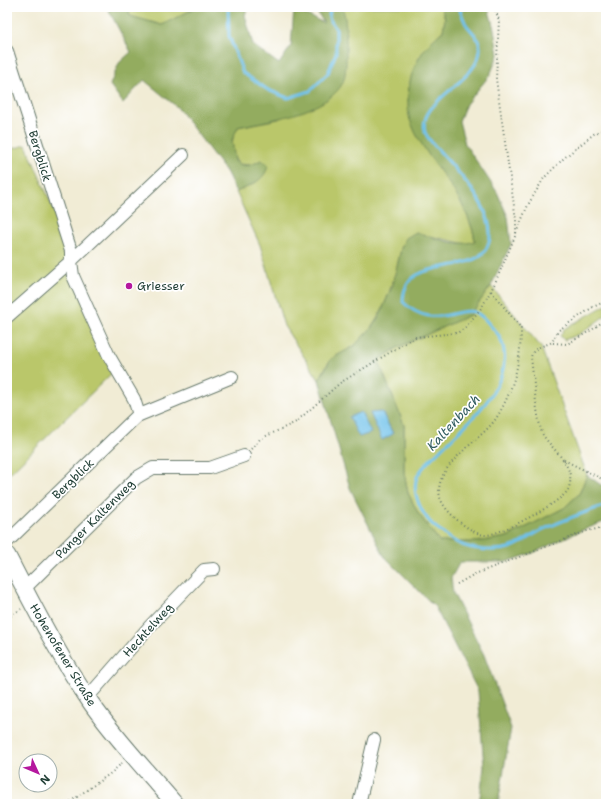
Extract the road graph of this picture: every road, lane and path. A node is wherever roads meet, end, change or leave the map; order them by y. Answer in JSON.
{"nodes":[{"id":1,"x":494,"y":7,"type":"edge"},
{"id":2,"x":7,"y":51,"type":"edge"},
{"id":3,"x":606,"y":129,"type":"edge"},
{"id":4,"x":183,"y":154,"type":"dead end"},
{"id":5,"x":516,"y":234,"type":"junction"},
{"id":6,"x":71,"y":261,"type":"junction"},
{"id":7,"x":491,"y":291,"type":"junction"},
{"id":8,"x":606,"y":301,"type":"edge"},
{"id":9,"x":7,"y":317,"type":"edge"},
{"id":10,"x":606,"y":319,"type":"edge"},
{"id":11,"x":552,"y":342,"type":"junction"},
{"id":12,"x":232,"y":377,"type":"dead end"},
{"id":13,"x":139,"y":415,"type":"junction"},
{"id":14,"x":244,"y":456,"type":"joint"},
{"id":15,"x":563,"y":460,"type":"junction"},
{"id":16,"x":606,"y":481,"type":"edge"},
{"id":17,"x":606,"y":527,"type":"edge"},
{"id":18,"x":7,"y":542,"type":"edge"},
{"id":19,"x":7,"y":554,"type":"edge"},
{"id":20,"x":214,"y":569,"type":"dead end"},
{"id":21,"x":457,"y":584,"type":"dead end"},
{"id":22,"x":24,"y":589,"type":"junction"},
{"id":23,"x":87,"y":698,"type":"junction"},
{"id":24,"x":374,"y":740,"type":"dead end"},
{"id":25,"x":132,"y":754,"type":"junction"},
{"id":26,"x":67,"y":804,"type":"edge"},
{"id":27,"x":175,"y":804,"type":"edge"},
{"id":28,"x":359,"y":804,"type":"edge"}],
"edges":[{"from":1,"to":5,"type":"path"},
{"from":2,"to":6,"type":"street","name":"Bergblick"},
{"from":3,"to":5,"type":"path"},
{"from":4,"to":6,"type":"street"},
{"from":5,"to":7,"type":"path"},
{"from":6,"to":9,"type":"street"},
{"from":6,"to":13,"type":"street","name":"Bergblick"},
{"from":7,"to":14,"type":"path"},
{"from":7,"to":15,"type":"path"},
{"from":8,"to":11,"type":"path"},
{"from":10,"to":11,"type":"path"},
{"from":11,"to":15,"type":"path"},
{"from":12,"to":13,"type":"street","name":"Bergblick"},
{"from":13,"to":18,"type":"street","name":"Bergblick"},
{"from":14,"to":22,"type":"street","name":"Panger Kaltenweg"},
{"from":15,"to":16,"type":"path"},
{"from":17,"to":21,"type":"path"},
{"from":19,"to":22,"type":"main road","name":"Hohenofener Straße"},
{"from":20,"to":23,"type":"street","name":"Hechtelweg"},
{"from":22,"to":23,"type":"main road","name":"Hohenofener Straße"},
{"from":23,"to":25,"type":"main road","name":"Hohenofener Straße"},
{"from":24,"to":28,"type":"street"},
{"from":25,"to":26,"type":"path"},
{"from":25,"to":27,"type":"main road","name":"Hohenofener Straße"}]}
